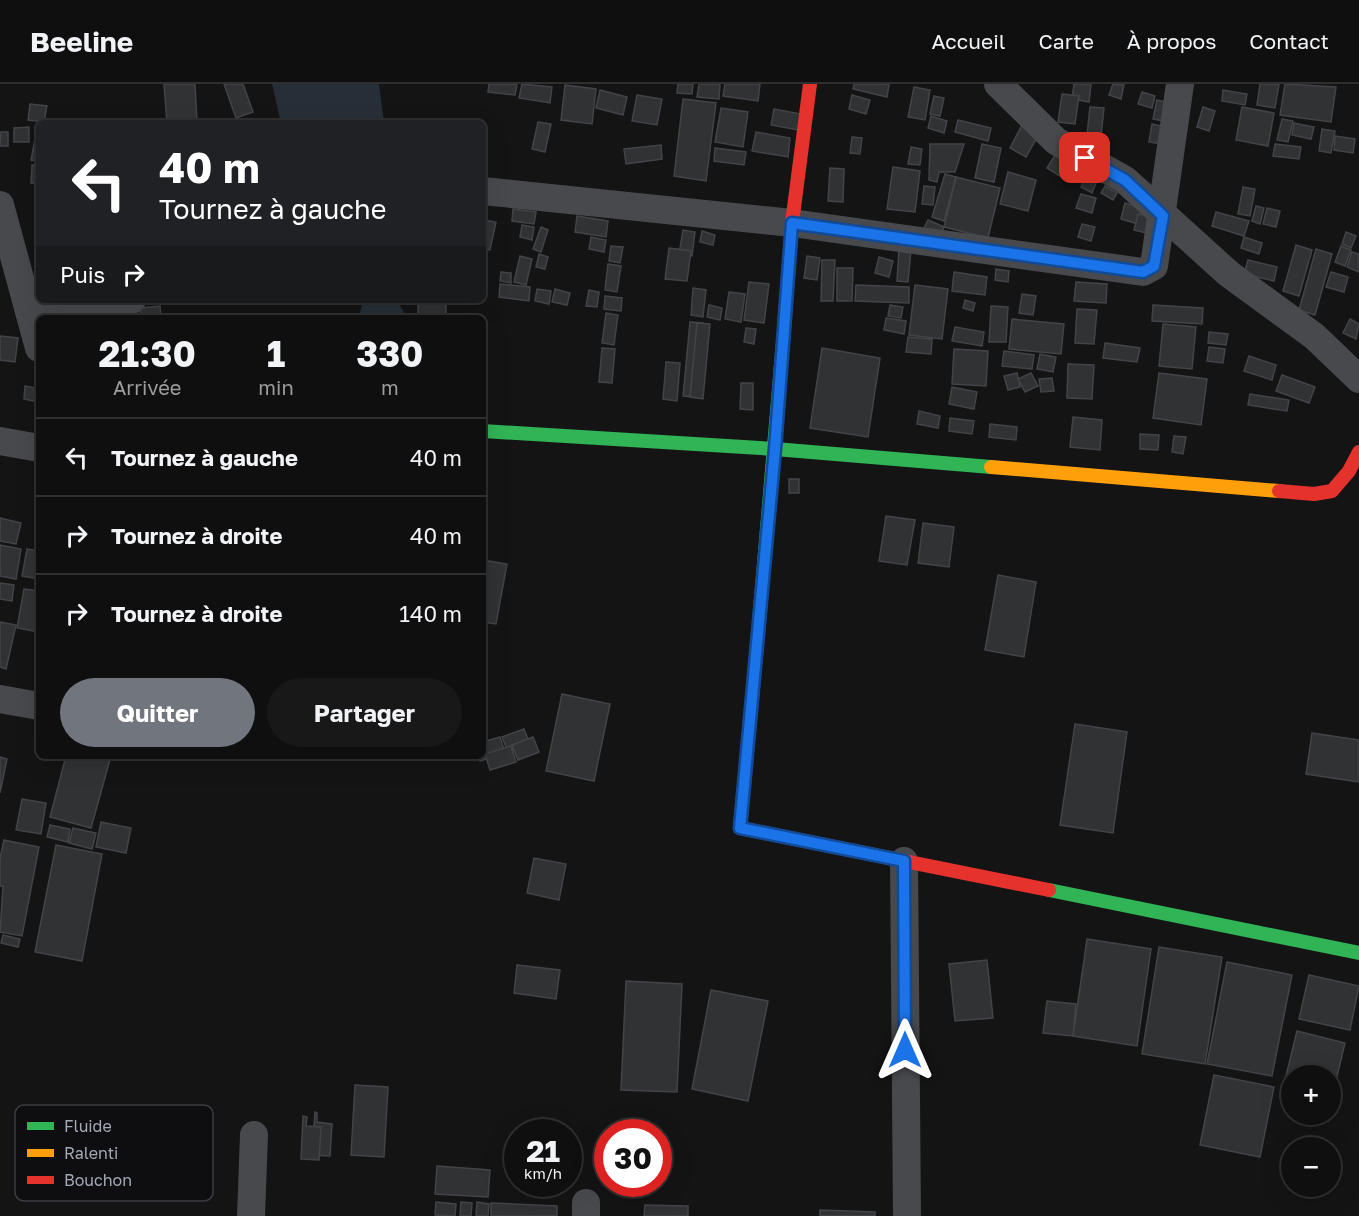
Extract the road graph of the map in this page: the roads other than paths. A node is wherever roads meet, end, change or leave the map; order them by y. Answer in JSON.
{"nodes":[{"id":1,"x":810,"y":84,"type":"edge"},
{"id":2,"x":999,"y":84,"type":"edge"},
{"id":3,"x":1180,"y":84,"type":"edge"},
{"id":4,"x":486,"y":191,"type":"edge"},
{"id":5,"x":0,"y":206,"type":"edge"},
{"id":6,"x":1163,"y":216,"type":"junction"},
{"id":7,"x":792,"y":223,"type":"junction"},
{"id":8,"x":104,"y":303,"type":"edge"},
{"id":9,"x":29,"y":311,"type":"junction"},
{"id":10,"x":36,"y":337,"type":"edge"},
{"id":11,"x":1359,"y":379,"type":"edge"},
{"id":12,"x":486,"y":431,"type":"edge"},
{"id":13,"x":0,"y":441,"type":"edge"},
{"id":14,"x":36,"y":447,"type":"edge"},
{"id":15,"x":775,"y":449,"type":"junction"},
{"id":16,"x":1359,"y":452,"type":"edge"},
{"id":17,"x":0,"y":699,"type":"edge"},
{"id":18,"x":36,"y":705,"type":"edge"},
{"id":19,"x":904,"y":861,"type":"junction"},
{"id":20,"x":1359,"y":953,"type":"edge"},
{"id":21,"x":254,"y":1135,"type":"dead end"},
{"id":22,"x":251,"y":1216,"type":"edge"},
{"id":23,"x":907,"y":1216,"type":"edge"}],
"edges":[{"from":1,"to":7,"type":"street"},
{"from":2,"to":6,"type":"street"},
{"from":3,"to":6,"type":"street"},
{"from":4,"to":7,"type":"street"},
{"from":5,"to":9,"type":"street"},
{"from":6,"to":7,"type":"street"},
{"from":6,"to":11,"type":"street"},
{"from":7,"to":15,"type":"street"},
{"from":8,"to":9,"type":"street"},
{"from":9,"to":10,"type":"street"},
{"from":12,"to":15,"type":"street"},
{"from":13,"to":14,"type":"street"},
{"from":15,"to":16,"type":"street"},
{"from":15,"to":19,"type":"street"},
{"from":17,"to":18,"type":"street"},
{"from":19,"to":20,"type":"street"},
{"from":19,"to":23,"type":"street"},
{"from":21,"to":22,"type":"street"}]}
